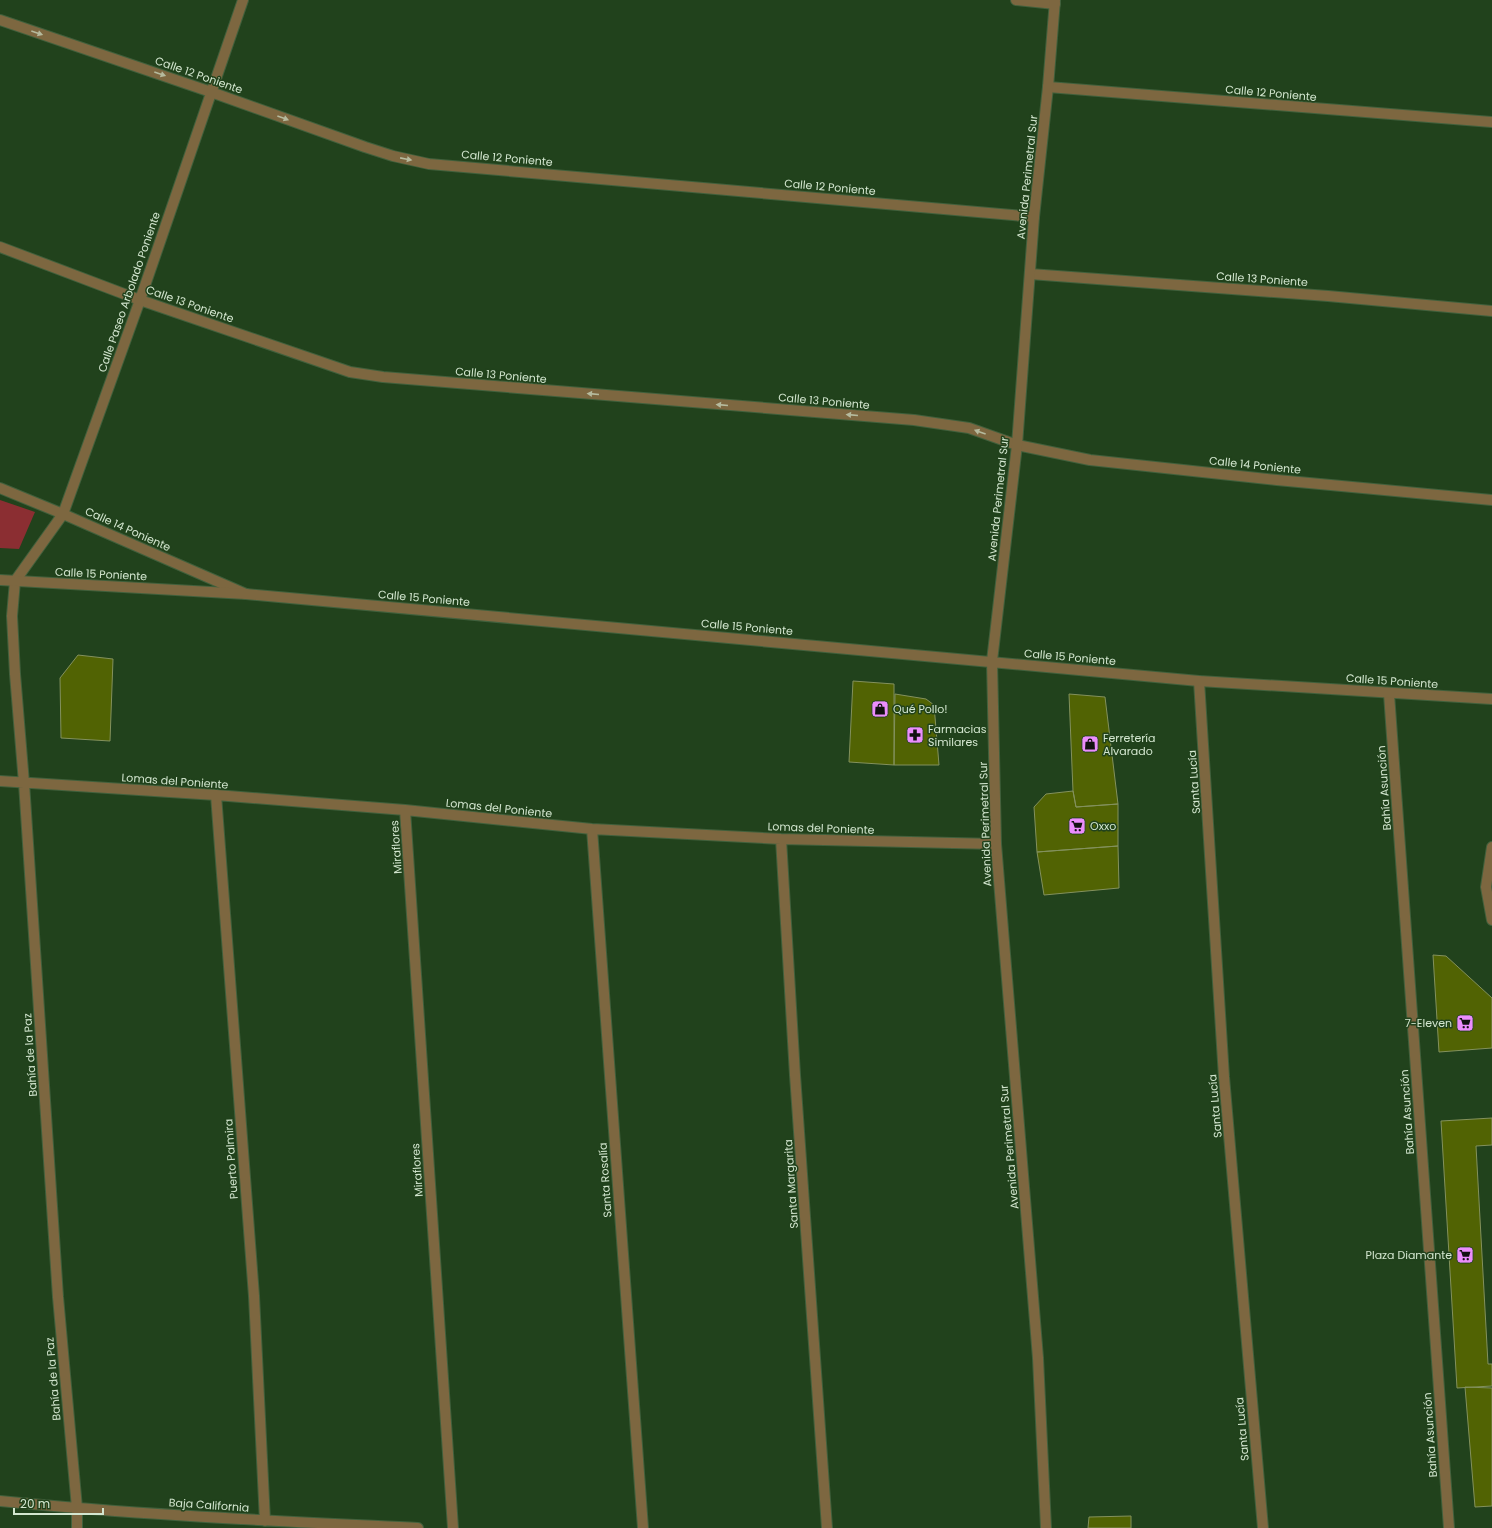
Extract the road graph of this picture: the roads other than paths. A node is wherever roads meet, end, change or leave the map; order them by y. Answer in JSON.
{"nodes":[{"id":1,"x":243,"y":0,"type":"edge"},
{"id":2,"x":1016,"y":0,"type":"edge"},
{"id":3,"x":1055,"y":2,"type":"edge"},
{"id":4,"x":0,"y":20,"type":"edge"},
{"id":5,"x":1048,"y":87,"type":"junction"},
{"id":6,"x":211,"y":92,"type":"junction"},
{"id":7,"x":1492,"y":122,"type":"edge"},
{"id":8,"x":1034,"y":217,"type":"junction"},
{"id":9,"x":0,"y":247,"type":"edge"},
{"id":10,"x":1030,"y":274,"type":"junction"},
{"id":11,"x":140,"y":300,"type":"junction"},
{"id":12,"x":1492,"y":311,"type":"edge"},
{"id":13,"x":1017,"y":445,"type":"junction"},
{"id":14,"x":0,"y":488,"type":"edge"},
{"id":15,"x":1492,"y":500,"type":"edge"},
{"id":16,"x":63,"y":514,"type":"junction"},
{"id":17,"x":0,"y":580,"type":"edge"},
{"id":18,"x":15,"y":581,"type":"junction"},
{"id":19,"x":246,"y":594,"type":"junction"},
{"id":20,"x":992,"y":661,"type":"junction"},
{"id":21,"x":1199,"y":681,"type":"junction"},
{"id":22,"x":1389,"y":694,"type":"junction"},
{"id":23,"x":1492,"y":699,"type":"edge"},
{"id":24,"x":0,"y":781,"type":"edge"},
{"id":25,"x":24,"y":782,"type":"junction"},
{"id":26,"x":216,"y":795,"type":"junction"},
{"id":27,"x":405,"y":810,"type":"junction"},
{"id":28,"x":592,"y":829,"type":"junction"},
{"id":29,"x":780,"y":839,"type":"junction"},
{"id":30,"x":996,"y":844,"type":"junction"},
{"id":31,"x":1492,"y":847,"type":"edge"},
{"id":32,"x":1492,"y":920,"type":"edge"},
{"id":33,"x":0,"y":1501,"type":"edge"},
{"id":34,"x":77,"y":1508,"type":"junction"},
{"id":35,"x":265,"y":1521,"type":"junction"},
{"id":36,"x":77,"y":1528,"type":"edge"},
{"id":37,"x":418,"y":1528,"type":"edge"},
{"id":38,"x":453,"y":1528,"type":"edge"},
{"id":39,"x":643,"y":1528,"type":"edge"},
{"id":40,"x":827,"y":1528,"type":"edge"},
{"id":41,"x":1046,"y":1528,"type":"edge"},
{"id":42,"x":1263,"y":1528,"type":"edge"},
{"id":43,"x":1449,"y":1528,"type":"edge"}],
"edges":[{"from":1,"to":6,"type":"street","name":"Calle Paseo Arbolado Poniente"},
{"from":2,"to":3,"type":"street"},
{"from":3,"to":5,"type":"street","name":"Avenida Perimetral Sur"},
{"from":4,"to":6,"type":"street","name":"Calle 12 Poniente","one_way":true},
{"from":5,"to":7,"type":"street","name":"Calle 12 Poniente"},
{"from":5,"to":8,"type":"street","name":"Avenida Perimetral Sur"},
{"from":6,"to":8,"type":"street","name":"Calle 12 Poniente","one_way":true},
{"from":6,"to":11,"type":"street","name":"Calle Paseo Arbolado Poniente"},
{"from":8,"to":10,"type":"street","name":"Avenida Perimetral Sur"},
{"from":9,"to":11,"type":"street","name":"Calle 13 Poniente"},
{"from":10,"to":12,"type":"street","name":"Calle 13 Poniente"},
{"from":10,"to":13,"type":"street","name":"Avenida Perimetral Sur"},
{"from":13,"to":11,"type":"street","name":"Calle 13 Poniente","one_way":true},
{"from":11,"to":16,"type":"street","name":"Calle Paseo Arbolado Poniente"},
{"from":13,"to":15,"type":"street","name":"Calle 14 Poniente"},
{"from":13,"to":20,"type":"street","name":"Avenida Perimetral Sur"},
{"from":14,"to":16,"type":"street","name":"Calle 14 Poniente"},
{"from":16,"to":18,"type":"street","name":"Calle Paseo Arbolado Poniente"},
{"from":16,"to":19,"type":"street","name":"Calle 14 Poniente"},
{"from":17,"to":18,"type":"street","name":"Calle 15 Poniente"},
{"from":18,"to":19,"type":"street","name":"Calle 15 Poniente"},
{"from":18,"to":25,"type":"street","name":"Bahía de la Paz"},
{"from":19,"to":20,"type":"street","name":"Calle 15 Poniente"},
{"from":20,"to":21,"type":"street","name":"Calle 15 Poniente"},
{"from":20,"to":30,"type":"street","name":"Avenida Perimetral Sur"},
{"from":21,"to":22,"type":"street","name":"Calle 15 Poniente"},
{"from":21,"to":42,"type":"street","name":"Santa Lucía"},
{"from":22,"to":23,"type":"street","name":"Calle 15 Poniente"},
{"from":22,"to":43,"type":"street","name":"Bahía Asunción"},
{"from":24,"to":25,"type":"street","name":"Lomas del Poniente"},
{"from":25,"to":26,"type":"street","name":"Lomas del Poniente"},
{"from":25,"to":34,"type":"street","name":"Bahía de la Paz"},
{"from":26,"to":27,"type":"street","name":"Lomas del Poniente"},
{"from":26,"to":35,"type":"street","name":"Puerto Palmira"},
{"from":27,"to":28,"type":"street","name":"Lomas del Poniente"},
{"from":27,"to":38,"type":"street","name":"Miraflores"},
{"from":28,"to":29,"type":"street","name":"Lomas del Poniente"},
{"from":28,"to":39,"type":"street","name":"Santa Rosalía"},
{"from":29,"to":30,"type":"street","name":"Lomas del Poniente"},
{"from":29,"to":40,"type":"street","name":"Santa Margarita"},
{"from":30,"to":41,"type":"street","name":"Avenida Perimetral Sur"},
{"from":31,"to":32,"type":"street"},
{"from":33,"to":34,"type":"street","name":"Baja California"},
{"from":34,"to":35,"type":"street","name":"Baja California"},
{"from":34,"to":36,"type":"street","name":"Bahía de la Paz"},
{"from":35,"to":37,"type":"street","name":"Baja California"}]}
